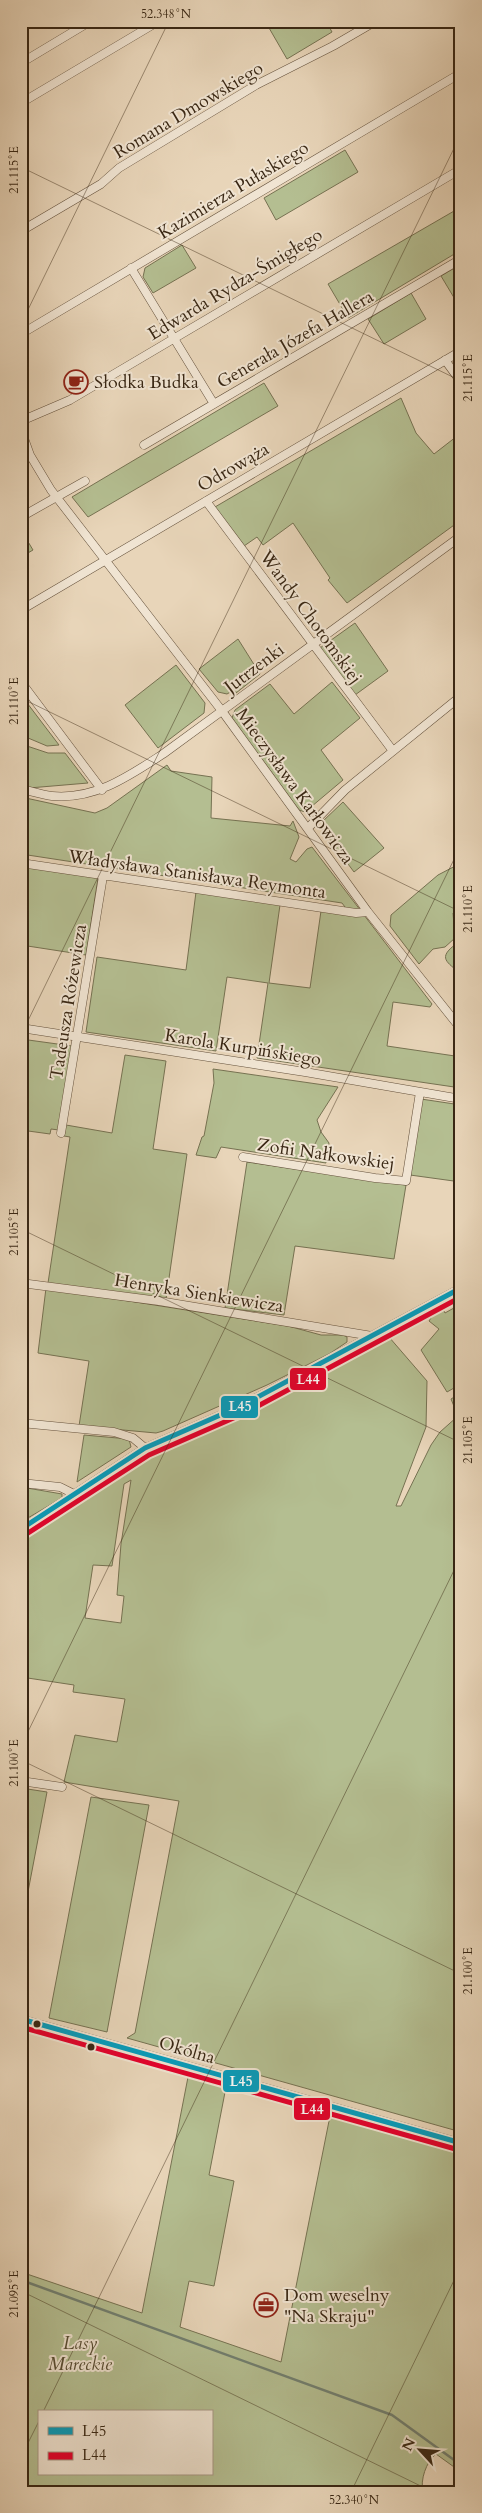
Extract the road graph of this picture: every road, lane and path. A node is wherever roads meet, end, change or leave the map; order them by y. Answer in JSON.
{"nodes":[{"id":1,"x":91,"y":21,"type":"edge"},
{"id":2,"x":159,"y":21,"type":"edge"},
{"id":3,"x":376,"y":21,"type":"edge"},
{"id":4,"x":21,"y":63,"type":"edge"},
{"id":5,"x":461,"y":73,"type":"edge"},
{"id":6,"x":21,"y":103,"type":"edge"},
{"id":7,"x":461,"y":169,"type":"edge"},
{"id":8,"x":21,"y":231,"type":"edge"},
{"id":9,"x":461,"y":259,"type":"edge"},
{"id":10,"x":131,"y":268,"type":"junction"},
{"id":11,"x":21,"y":334,"type":"edge"},
{"id":12,"x":172,"y":339,"type":"junction"},
{"id":13,"x":461,"y":351,"type":"edge"},
{"id":14,"x":445,"y":360,"type":"junction"},
{"id":15,"x":461,"y":382,"type":"edge"},
{"id":16,"x":214,"y":404,"type":"junction"},
{"id":17,"x":21,"y":421,"type":"edge"},
{"id":18,"x":21,"y":430,"type":"edge"},
{"id":19,"x":144,"y":445,"type":"dead end"},
{"id":20,"x":85,"y":480,"type":"dead end"},
{"id":21,"x":56,"y":497,"type":"junction"},
{"id":22,"x":206,"y":500,"type":"junction"},
{"id":23,"x":21,"y":517,"type":"edge"},
{"id":24,"x":461,"y":536,"type":"edge"},
{"id":25,"x":106,"y":560,"type":"junction"},
{"id":26,"x":21,"y":610,"type":"edge"},
{"id":27,"x":312,"y":643,"type":"junction"},
{"id":28,"x":21,"y":682,"type":"edge"},
{"id":29,"x":461,"y":696,"type":"edge"},
{"id":30,"x":222,"y":711,"type":"junction"},
{"id":31,"x":393,"y":751,"type":"junction"},
{"id":32,"x":21,"y":789,"type":"edge"},
{"id":33,"x":102,"y":790,"type":"junction"},
{"id":34,"x":308,"y":828,"type":"junction"},
{"id":35,"x":21,"y":863,"type":"edge"},
{"id":36,"x":103,"y":876,"type":"junction"},
{"id":37,"x":368,"y":912,"type":"junction"},
{"id":38,"x":21,"y":1028,"type":"edge"},
{"id":39,"x":461,"y":1029,"type":"edge"},
{"id":40,"x":77,"y":1036,"type":"junction"},
{"id":41,"x":420,"y":1092,"type":"junction"},
{"id":42,"x":461,"y":1099,"type":"edge"},
{"id":43,"x":61,"y":1133,"type":"dead end"},
{"id":44,"x":243,"y":1157,"type":"dead end"},
{"id":45,"x":21,"y":1283,"type":"edge"},
{"id":46,"x":461,"y":1288,"type":"edge"},
{"id":47,"x":372,"y":1336,"type":"junction"},
{"id":48,"x":21,"y":1423,"type":"edge"},
{"id":49,"x":145,"y":1448,"type":"junction"},
{"id":50,"x":21,"y":1483,"type":"edge"},
{"id":51,"x":74,"y":1494,"type":"junction"},
{"id":52,"x":21,"y":1529,"type":"edge"},
{"id":53,"x":21,"y":1781,"type":"edge"},
{"id":54,"x":62,"y":1787,"type":"dead end"},
{"id":55,"x":21,"y":2019,"type":"edge"},
{"id":56,"x":461,"y":2143,"type":"edge"}],
"edges":[{"from":1,"to":4,"type":"street"},
{"from":2,"to":6,"type":"street"},
{"from":3,"to":8,"type":"street","name":"Romana Dmowskiego"},
{"from":5,"to":10,"type":"street","name":"Kazimierza Pułaskiego"},
{"from":7,"to":12,"type":"street","name":"Edwarda Rydza-Śmigłego"},
{"from":9,"to":16,"type":"street","name":"Generała Józefa Hallera"},
{"from":10,"to":11,"type":"street","name":"Kazimierza Pułaskiego"},
{"from":10,"to":12,"type":"street"},
{"from":12,"to":16,"type":"street"},
{"from":12,"to":17,"type":"street","name":"Edwarda Rydza-Śmigłego"},
{"from":13,"to":14,"type":"street","name":"Odrowąża"},
{"from":14,"to":15,"type":"street"},
{"from":14,"to":22,"type":"street","name":"Odrowąża"},
{"from":16,"to":19,"type":"street","name":"Generała Józefa Hallera"},
{"from":18,"to":21,"type":"street","name":"Mieczysława Karłowicza"},
{"from":20,"to":21,"type":"street"},
{"from":21,"to":23,"type":"street"},
{"from":21,"to":25,"type":"street","name":"Mieczysława Karłowicza"},
{"from":22,"to":25,"type":"street","name":"Odrowąża"},
{"from":22,"to":27,"type":"street","name":"Wandy Chotomskiej"},
{"from":24,"to":27,"type":"street","name":"Jutrzenki"},
{"from":25,"to":26,"type":"street","name":"Odrowąża"},
{"from":25,"to":30,"type":"street","name":"Mieczysława Karłowicza"},
{"from":27,"to":30,"type":"street","name":"Jutrzenki"},
{"from":27,"to":31,"type":"street","name":"Wandy Chotomskiej"},
{"from":28,"to":33,"type":"street"},
{"from":29,"to":31,"type":"street"},
{"from":30,"to":33,"type":"street","name":"Jutrzenki"},
{"from":30,"to":34,"type":"street","name":"Mieczysława Karłowicza"},
{"from":31,"to":34,"type":"street"},
{"from":32,"to":33,"type":"street","name":"Jutrzenki"},
{"from":34,"to":37,"type":"street","name":"Mieczysława Karłowicza"},
{"from":35,"to":36,"type":"street","name":"Władysława Stanisława Reymonta"},
{"from":36,"to":37,"type":"street","name":"Władysława Stanisława Reymonta"},
{"from":36,"to":40,"type":"street","name":"Tadeusza Różewicza"},
{"from":37,"to":39,"type":"street","name":"Mieczysława Karłowicza"},
{"from":38,"to":40,"type":"street","name":"Karola Kurpińskiego"},
{"from":40,"to":41,"type":"street","name":"Karola Kurpińskiego"},
{"from":40,"to":43,"type":"street","name":"Tadeusza Różewicza"},
{"from":41,"to":42,"type":"street","name":"Karola Kurpińskiego"},
{"from":41,"to":44,"type":"street","name":"Zofii Nałkowskiej"},
{"from":45,"to":47,"type":"street","name":"Henryka Sienkiewicza"},
{"from":46,"to":47,"type":"street"},
{"from":47,"to":49,"type":"street"},
{"from":48,"to":49,"type":"street"},
{"from":49,"to":51,"type":"street"},
{"from":50,"to":51,"type":"street"},
{"from":51,"to":52,"type":"street"},
{"from":53,"to":54,"type":"street"},
{"from":55,"to":56,"type":"street","name":"Okólna"}]}
